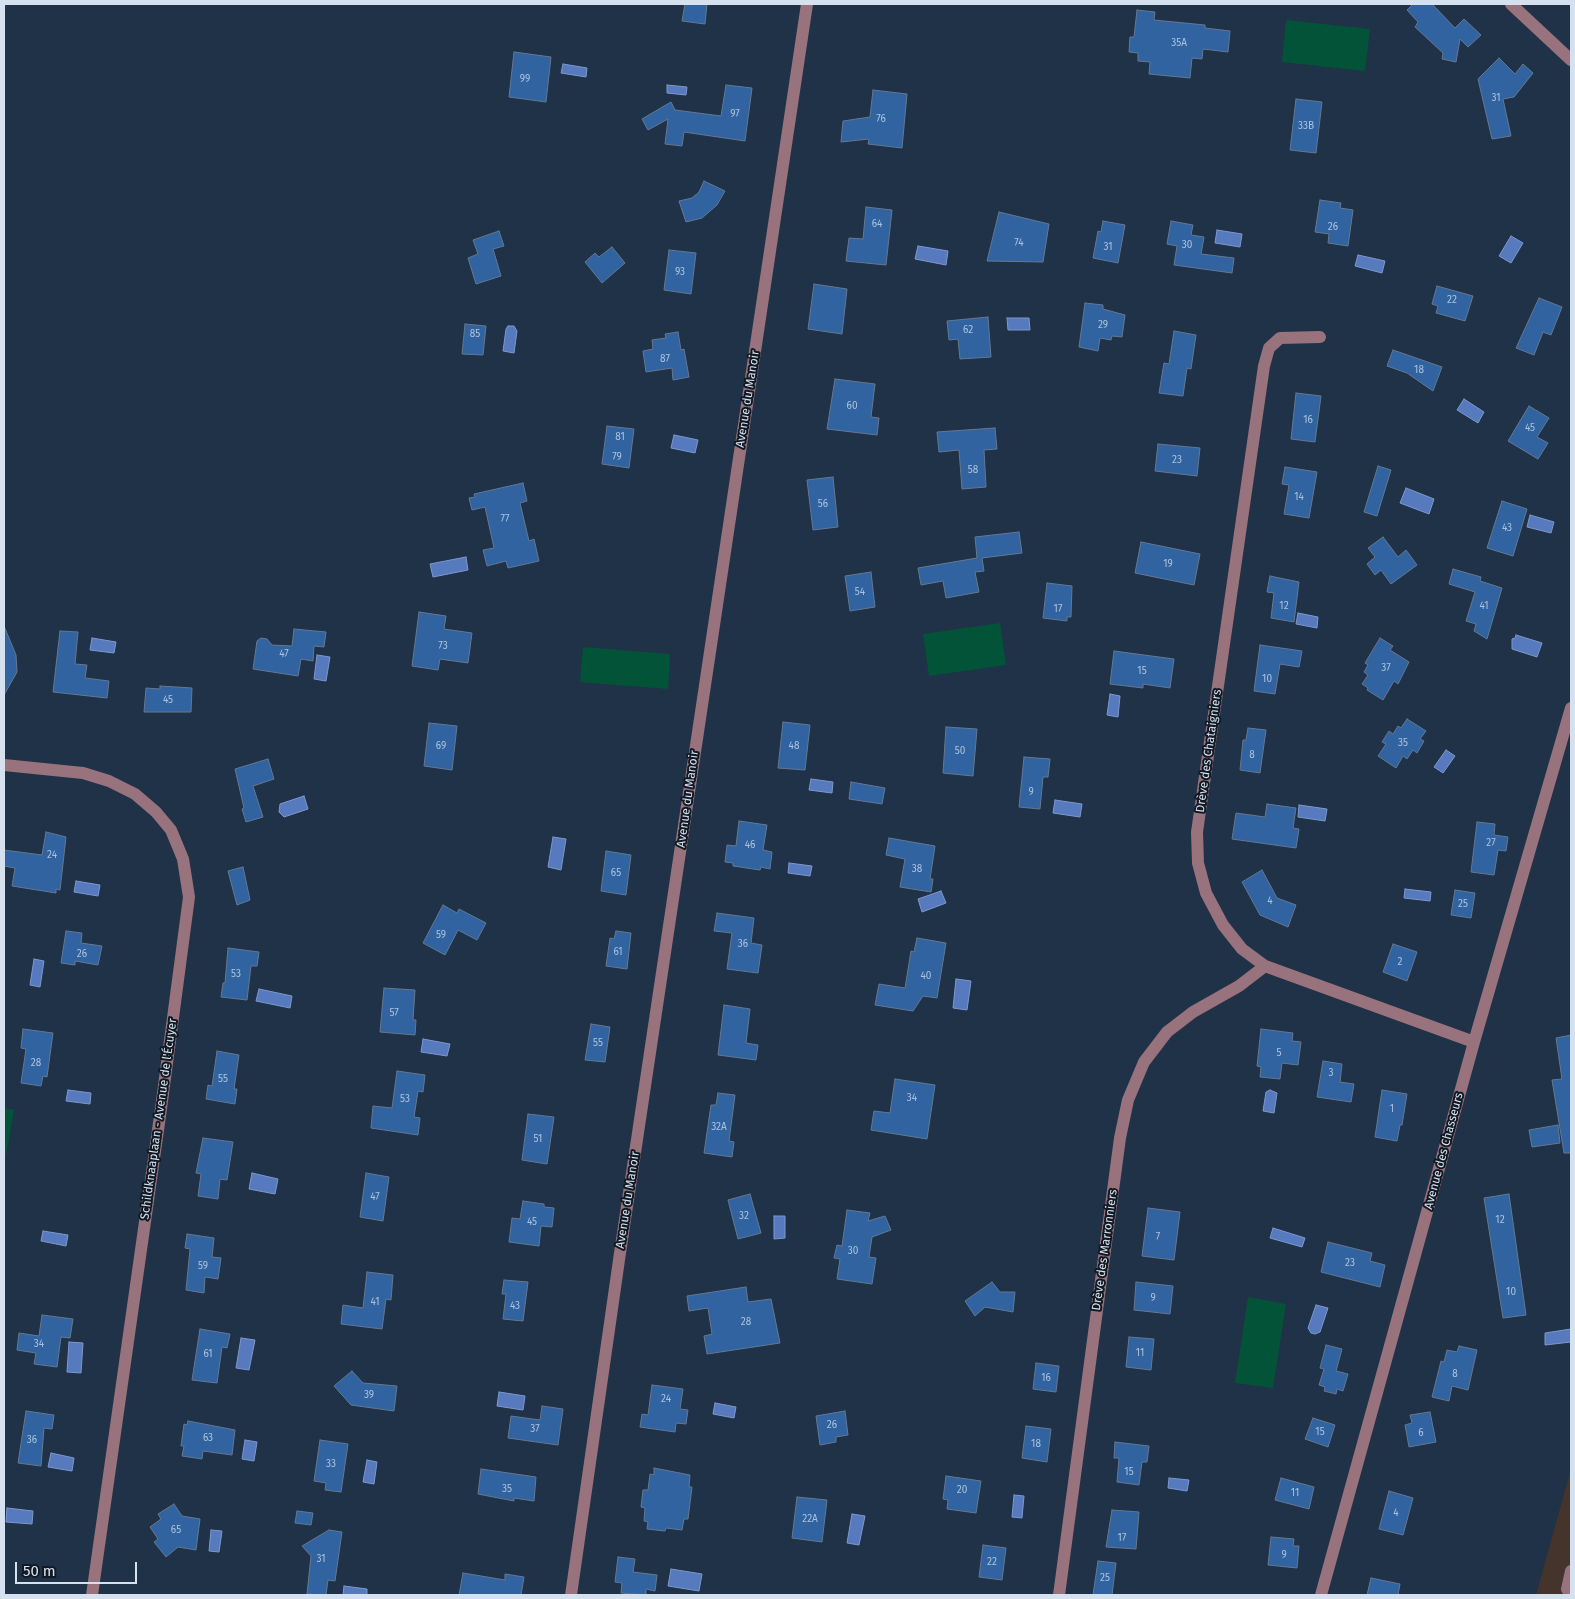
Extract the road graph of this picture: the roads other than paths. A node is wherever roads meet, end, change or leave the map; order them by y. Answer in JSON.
{"nodes":[{"id":1,"x":808,"y":4,"type":"edge"},
{"id":2,"x":1511,"y":4,"type":"edge"},
{"id":3,"x":1571,"y":60,"type":"edge"},
{"id":4,"x":1320,"y":337,"type":"dead end"},
{"id":5,"x":1571,"y":708,"type":"edge"},
{"id":6,"x":4,"y":765,"type":"edge"},
{"id":7,"x":1265,"y":966,"type":"junction"},
{"id":8,"x":1474,"y":1042,"type":"junction"},
{"id":9,"x":1571,"y":1571,"type":"edge"},
{"id":10,"x":92,"y":1595,"type":"edge"},
{"id":11,"x":571,"y":1595,"type":"edge"},
{"id":12,"x":1059,"y":1595,"type":"edge"},
{"id":13,"x":1321,"y":1595,"type":"edge"},
{"id":14,"x":1570,"y":1595,"type":"edge"}],
"edges":[{"from":1,"to":11,"type":"street","name":"Avenue du Manoir"},
{"from":2,"to":3,"type":"street"},
{"from":4,"to":7,"type":"street","name":"Drève des Chataigniers"},
{"from":5,"to":8,"type":"street","name":"Avenue des Chasseurs"},
{"from":6,"to":10,"type":"street","name":"Schildknaaplaan - Avenue de l'Écuyer"},
{"from":7,"to":8,"type":"street","name":"Drève des Chataigniers"},
{"from":7,"to":12,"type":"street","name":"Drève des Marronniers"},
{"from":8,"to":13,"type":"street","name":"Avenue des Chasseurs"},
{"from":9,"to":14,"type":"street"}]}
